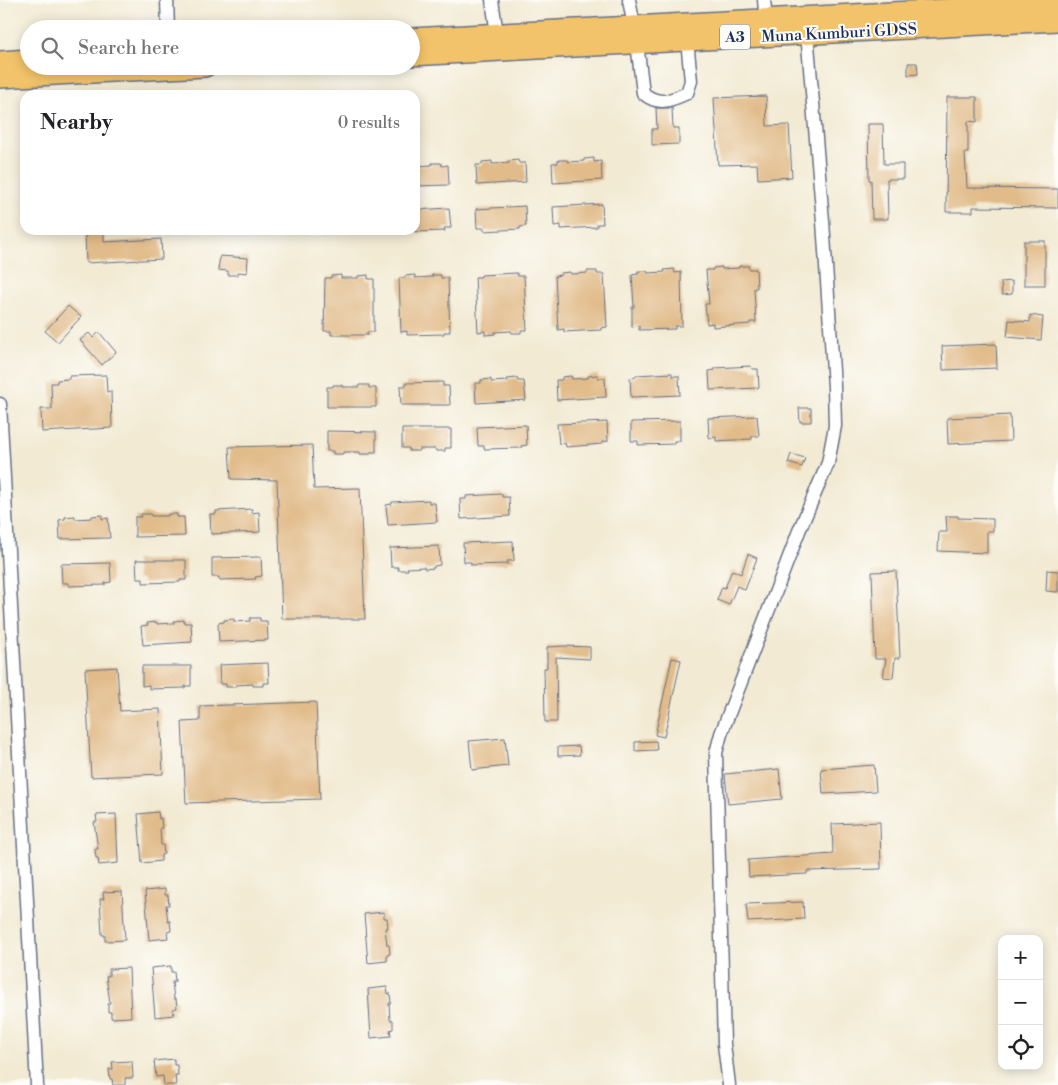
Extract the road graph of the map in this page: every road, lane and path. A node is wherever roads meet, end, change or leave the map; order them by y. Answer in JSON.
{"nodes":[{"id":1,"x":167,"y":0,"type":"edge"},
{"id":2,"x":492,"y":0,"type":"edge"},
{"id":3,"x":629,"y":0,"type":"edge"},
{"id":4,"x":1058,"y":4,"type":"edge"},
{"id":5,"x":945,"y":5,"type":"edge"},
{"id":6,"x":765,"y":10,"type":"edge"},
{"id":7,"x":168,"y":20,"type":"edge"},
{"id":8,"x":1058,"y":20,"type":"edge"},
{"id":9,"x":807,"y":33,"type":"junction"},
{"id":10,"x":497,"y":34,"type":"junction"},
{"id":11,"x":635,"y":35,"type":"junction"},
{"id":12,"x":420,"y":38,"type":"edge"},
{"id":13,"x":687,"y":40,"type":"junction"},
{"id":14,"x":420,"y":54,"type":"edge"},
{"id":15,"x":20,"y":61,"type":"edge"},
{"id":16,"x":0,"y":62,"type":"edge"},
{"id":17,"x":37,"y":75,"type":"edge"},
{"id":18,"x":0,"y":77,"type":"edge"},
{"id":19,"x":0,"y":404,"type":"edge"},
{"id":20,"x":36,"y":1085,"type":"edge"},
{"id":21,"x":729,"y":1085,"type":"edge"}],
"edges":[{"from":1,"to":7,"type":"street"},
{"from":2,"to":10,"type":"street"},
{"from":3,"to":11,"type":"street"},
{"from":4,"to":5,"type":"highway","name":"Muna Kumburi GDSS","number":"A3"},
{"from":5,"to":6,"type":"highway","name":"Muna Kumburi GDSS","number":"A3"},
{"from":6,"to":11,"type":"highway","name":"Muna Kumburi GDSS","number":"A3"},
{"from":8,"to":9,"type":"highway","name":"Muna Kumburi GDSS","number":"A3"},
{"from":9,"to":13,"type":"highway","name":"Muna Kumburi GDSS","number":"A3"},
{"from":9,"to":21,"type":"street"},
{"from":10,"to":11,"type":"highway","name":"Muna Kumburi GDSS","number":"A3"},
{"from":10,"to":12,"type":"highway","name":"Muna Kumburi GDSS","number":"A3"},
{"from":11,"to":13,"type":"highway","name":"Muna Kumburi GDSS","number":"A3"},
{"from":11,"to":13,"type":"street"},
{"from":11,"to":14,"type":"highway","name":"Muna Kumburi GDSS","number":"A3"},
{"from":15,"to":16,"type":"highway"},
{"from":17,"to":18,"type":"highway"},
{"from":19,"to":20,"type":"street"}]}
